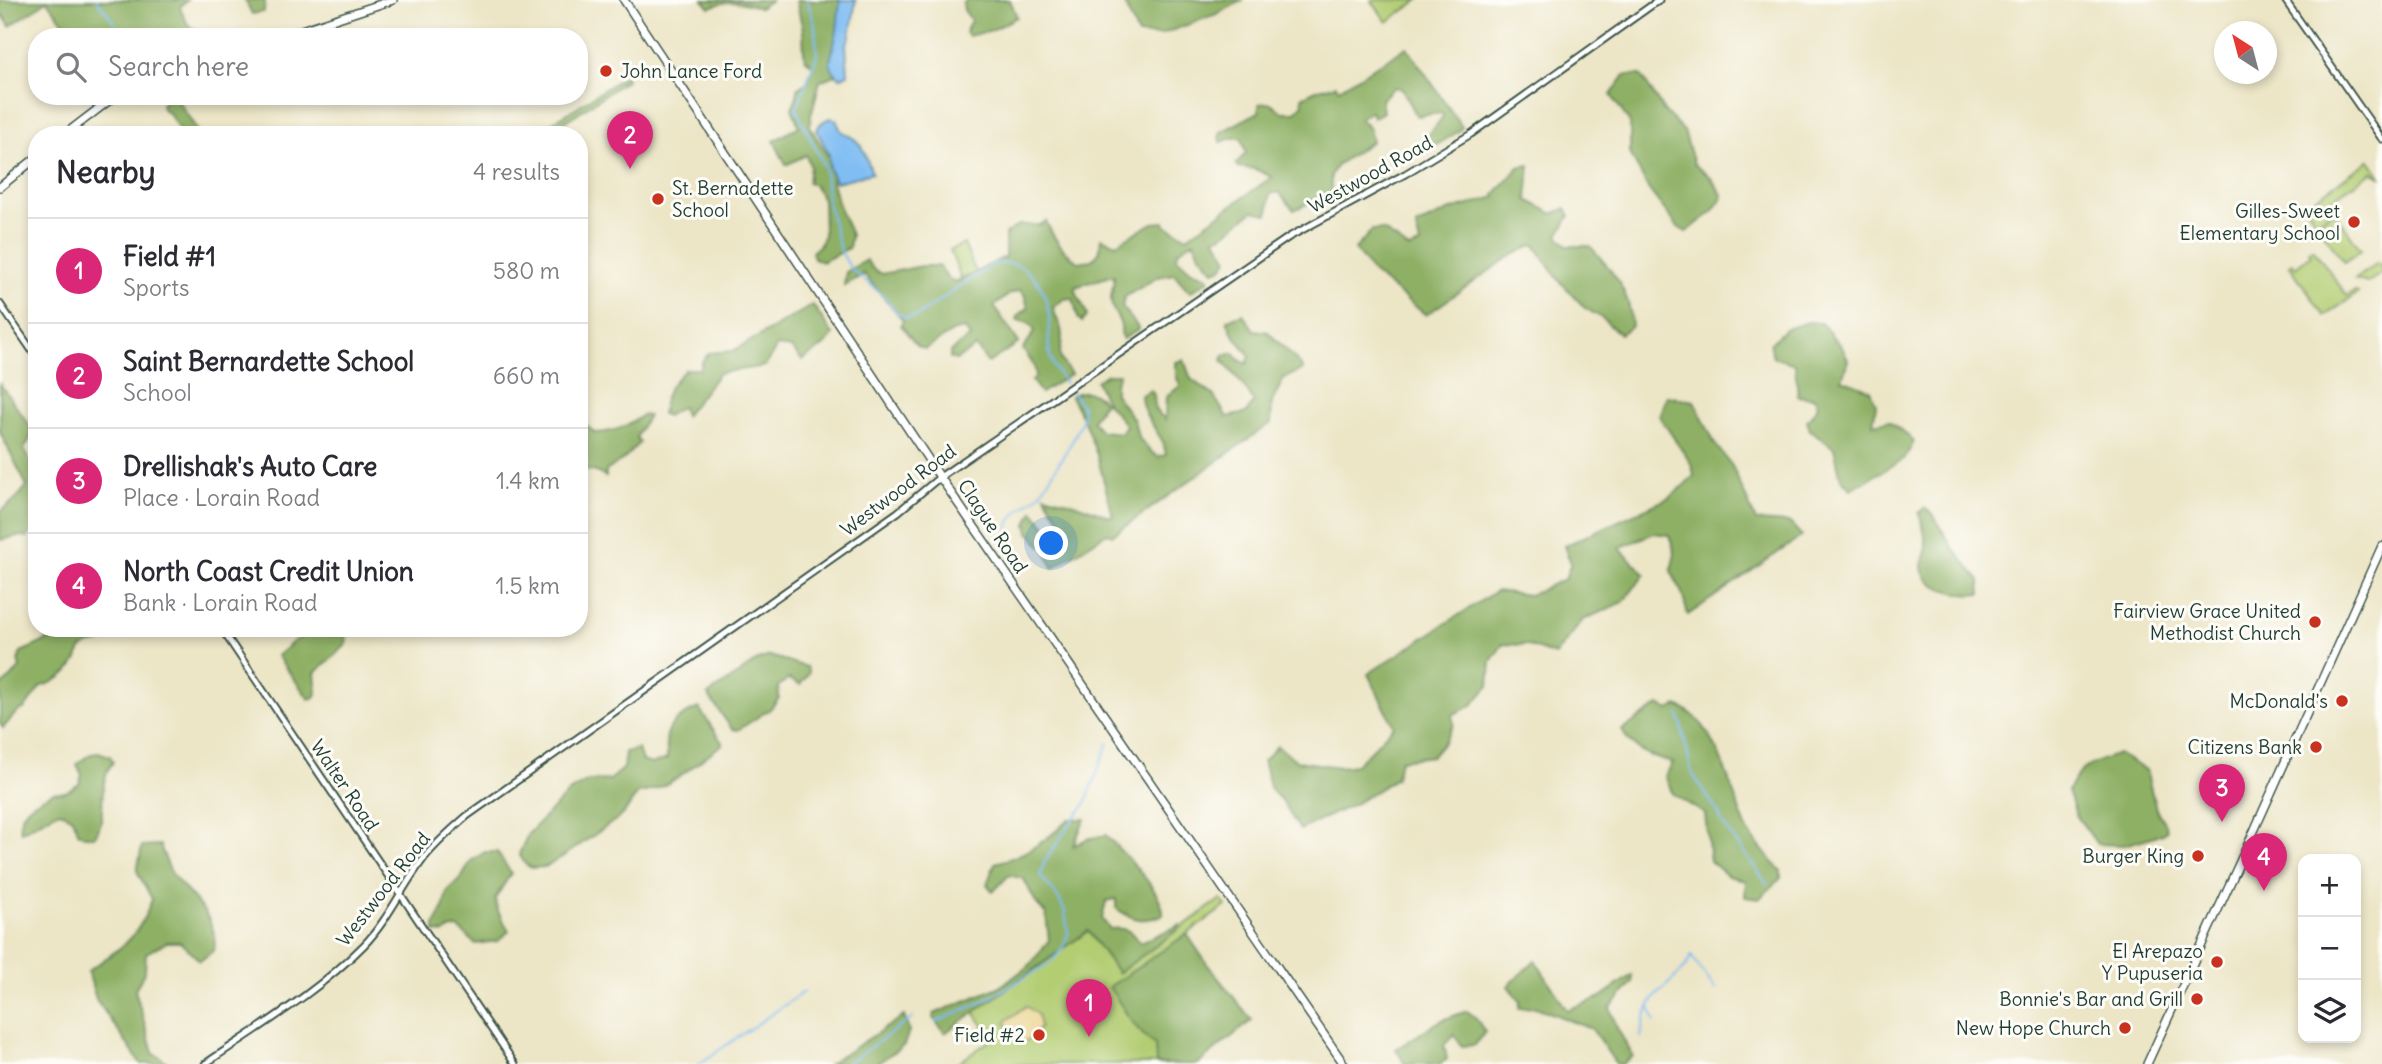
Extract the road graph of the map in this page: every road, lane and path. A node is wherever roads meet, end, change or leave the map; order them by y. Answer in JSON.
{"nodes":[{"id":1,"x":393,"y":0,"type":"edge"},
{"id":2,"x":624,"y":0,"type":"edge"},
{"id":3,"x":1659,"y":0,"type":"edge"},
{"id":4,"x":2285,"y":0,"type":"edge"},
{"id":5,"x":307,"y":28,"type":"edge"},
{"id":6,"x":103,"y":105,"type":"edge"},
{"id":7,"x":76,"y":126,"type":"edge"},
{"id":8,"x":2382,"y":139,"type":"edge"},
{"id":9,"x":28,"y":164,"type":"edge"},
{"id":10,"x":0,"y":187,"type":"edge"},
{"id":11,"x":0,"y":304,"type":"edge"},
{"id":12,"x":28,"y":345,"type":"edge"},
{"id":13,"x":940,"y":477,"type":"junction"},
{"id":14,"x":2382,"y":545,"type":"edge"},
{"id":15,"x":227,"y":637,"type":"edge"},
{"id":16,"x":401,"y":894,"type":"junction"},
{"id":17,"x":205,"y":1064,"type":"edge"},
{"id":18,"x":515,"y":1064,"type":"edge"},
{"id":19,"x":1344,"y":1064,"type":"edge"},
{"id":20,"x":2147,"y":1064,"type":"edge"}],
"edges":[{"from":1,"to":5,"type":"main road"},
{"from":2,"to":13,"type":"main road","name":"Clague Road"},
{"from":3,"to":13,"type":"street","name":"Westwood Road"},
{"from":4,"to":8,"type":"street"},
{"from":6,"to":7,"type":"main road"},
{"from":9,"to":10,"type":"main road"},
{"from":11,"to":12,"type":"street"},
{"from":13,"to":16,"type":"street","name":"Westwood Road"},
{"from":13,"to":19,"type":"main road","name":"Clague Road"},
{"from":14,"to":20,"type":"main road"},
{"from":15,"to":16,"type":"street","name":"Walter Road"},
{"from":16,"to":17,"type":"street","name":"Westwood Road"},
{"from":16,"to":18,"type":"street","name":"Walter Road"}]}
